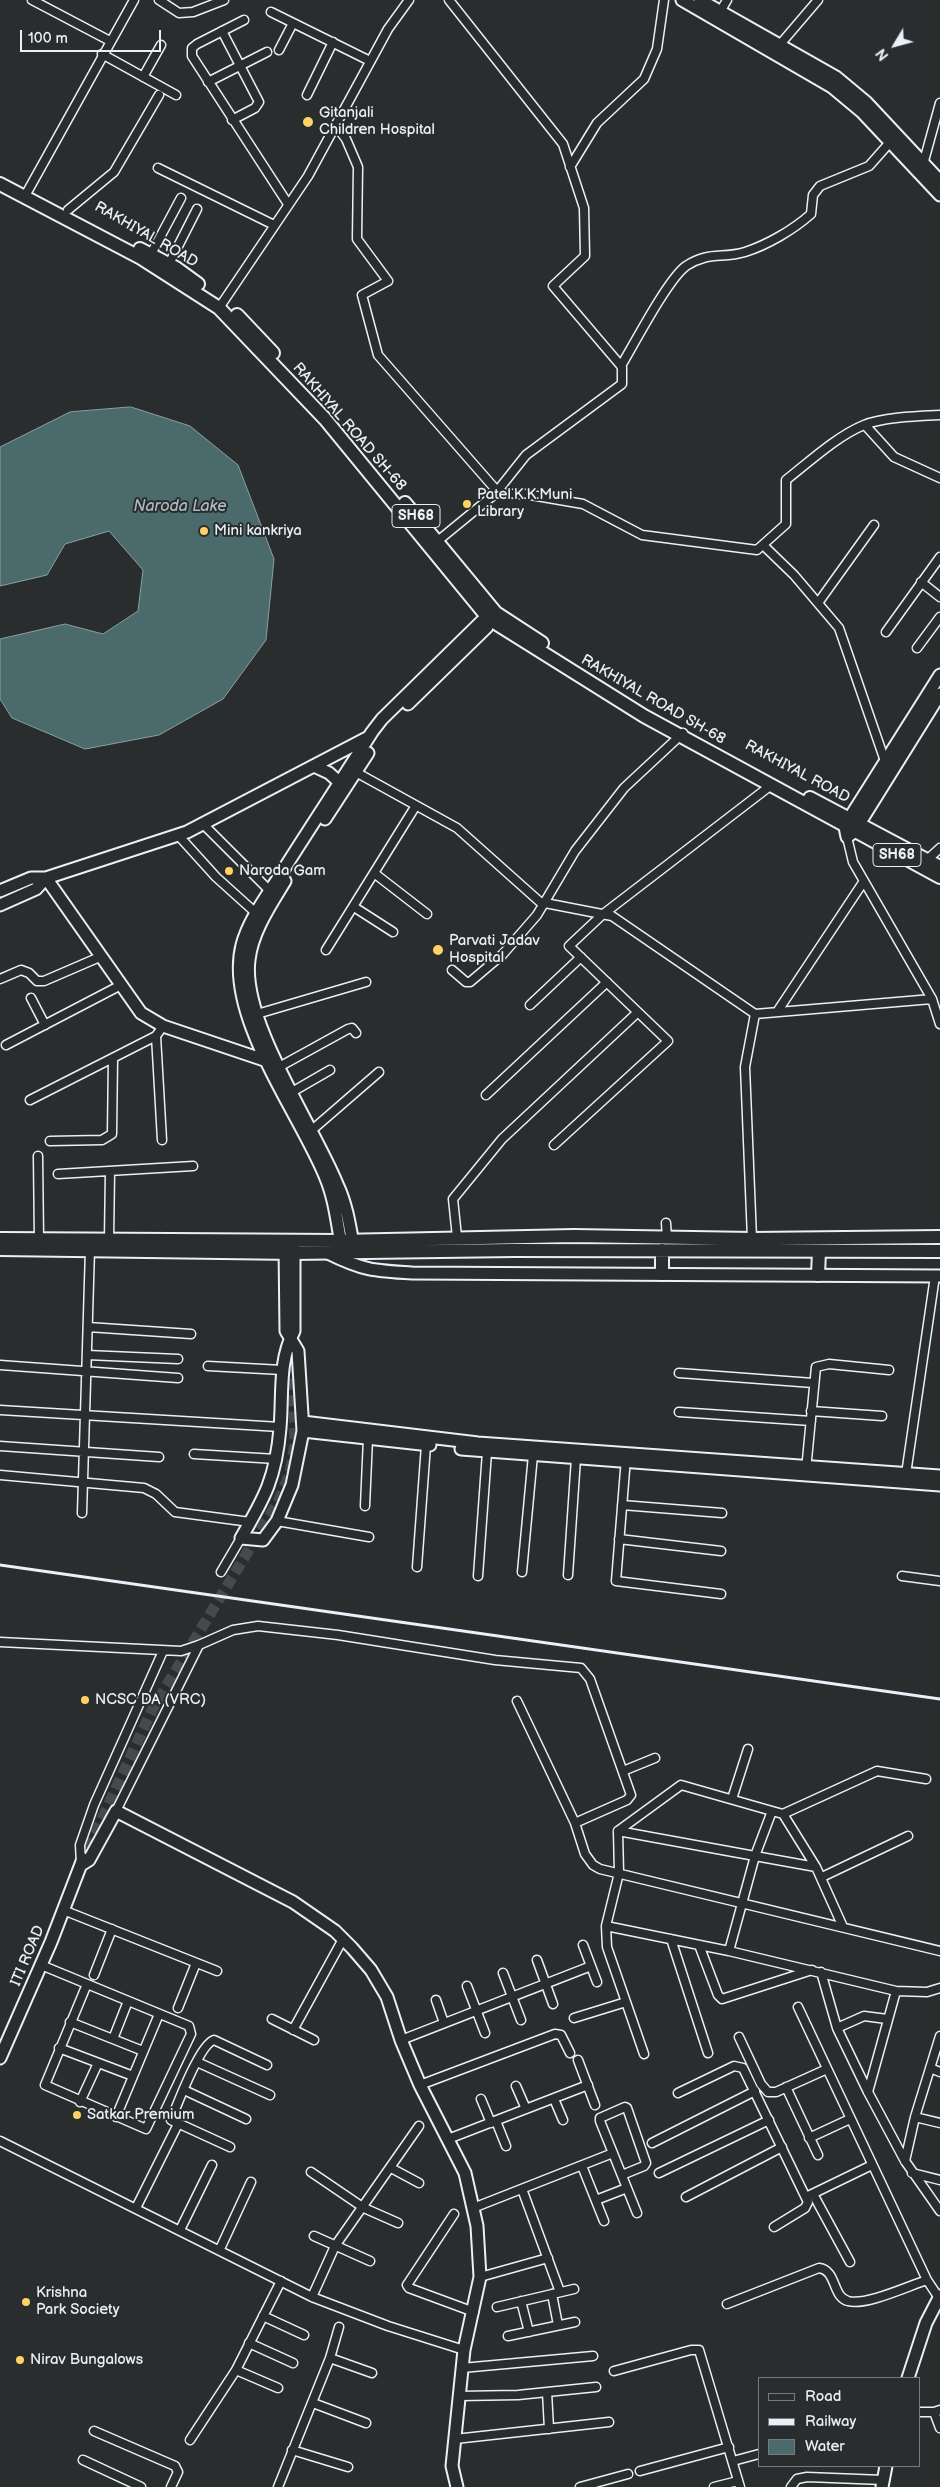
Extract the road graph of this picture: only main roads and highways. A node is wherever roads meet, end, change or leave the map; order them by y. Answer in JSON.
{"nodes":[{"id":1,"x":0,"y":177,"type":"edge"},
{"id":2,"x":0,"y":184,"type":"edge"},
{"id":3,"x":26,"y":193,"type":"junction"},
{"id":4,"x":221,"y":305,"type":"junction"},
{"id":5,"x":683,"y":734,"type":"junction"},
{"id":6,"x":850,"y":828,"type":"junction"},
{"id":7,"x":940,"y":867,"type":"edge"},
{"id":8,"x":940,"y":878,"type":"edge"},
{"id":9,"x":940,"y":1237,"type":"edge"},
{"id":10,"x":0,"y":1239,"type":"edge"},
{"id":11,"x":290,"y":1247,"type":"junction"},
{"id":12,"x":348,"y":1247,"type":"junction"},
{"id":13,"x":0,"y":1249,"type":"edge"},
{"id":14,"x":662,"y":1250,"type":"junction"},
{"id":15,"x":819,"y":1251,"type":"junction"},
{"id":16,"x":940,"y":1251,"type":"edge"},
{"id":17,"x":662,"y":1274,"type":"road end"},
{"id":18,"x":818,"y":1275,"type":"road end"}],
"edges":[{"from":1,"to":3,"type":"main road","name":"RAKHIYAL ROAD","number":"SH68"},
{"from":2,"to":3,"type":"main road","number":"SH68"},
{"from":3,"to":4,"type":"main road","number":"SH68"},
{"from":3,"to":4,"type":"main road","name":"RAKHIYAL ROAD","number":"SH68"},
{"from":4,"to":5,"type":"main road","name":"RAKHIYAL ROAD","number":"SH68"},
{"from":5,"to":6,"type":"main road","name":"RAKHIYAL ROAD","number":"SH68"},
{"from":5,"to":6,"type":"main road","name":"RAKHIYAL ROAD SH-68","number":"SH68"},
{"from":6,"to":7,"type":"main road","name":"RAKHIYAL ROAD","number":"SH68"},
{"from":6,"to":8,"type":"main road","name":"RAKHIYAL ROAD SH-68","number":"SH68"},
{"from":9,"to":12,"type":"main road"},
{"from":10,"to":11,"type":"main road"},
{"from":11,"to":12,"type":"main road"},
{"from":11,"to":12,"type":"main road"},
{"from":11,"to":13,"type":"main road"},
{"from":12,"to":14,"type":"main road"},
{"from":14,"to":15,"type":"main road"},
{"from":14,"to":17,"type":"main road"},
{"from":15,"to":16,"type":"main road"},
{"from":15,"to":18,"type":"main road"}]}
